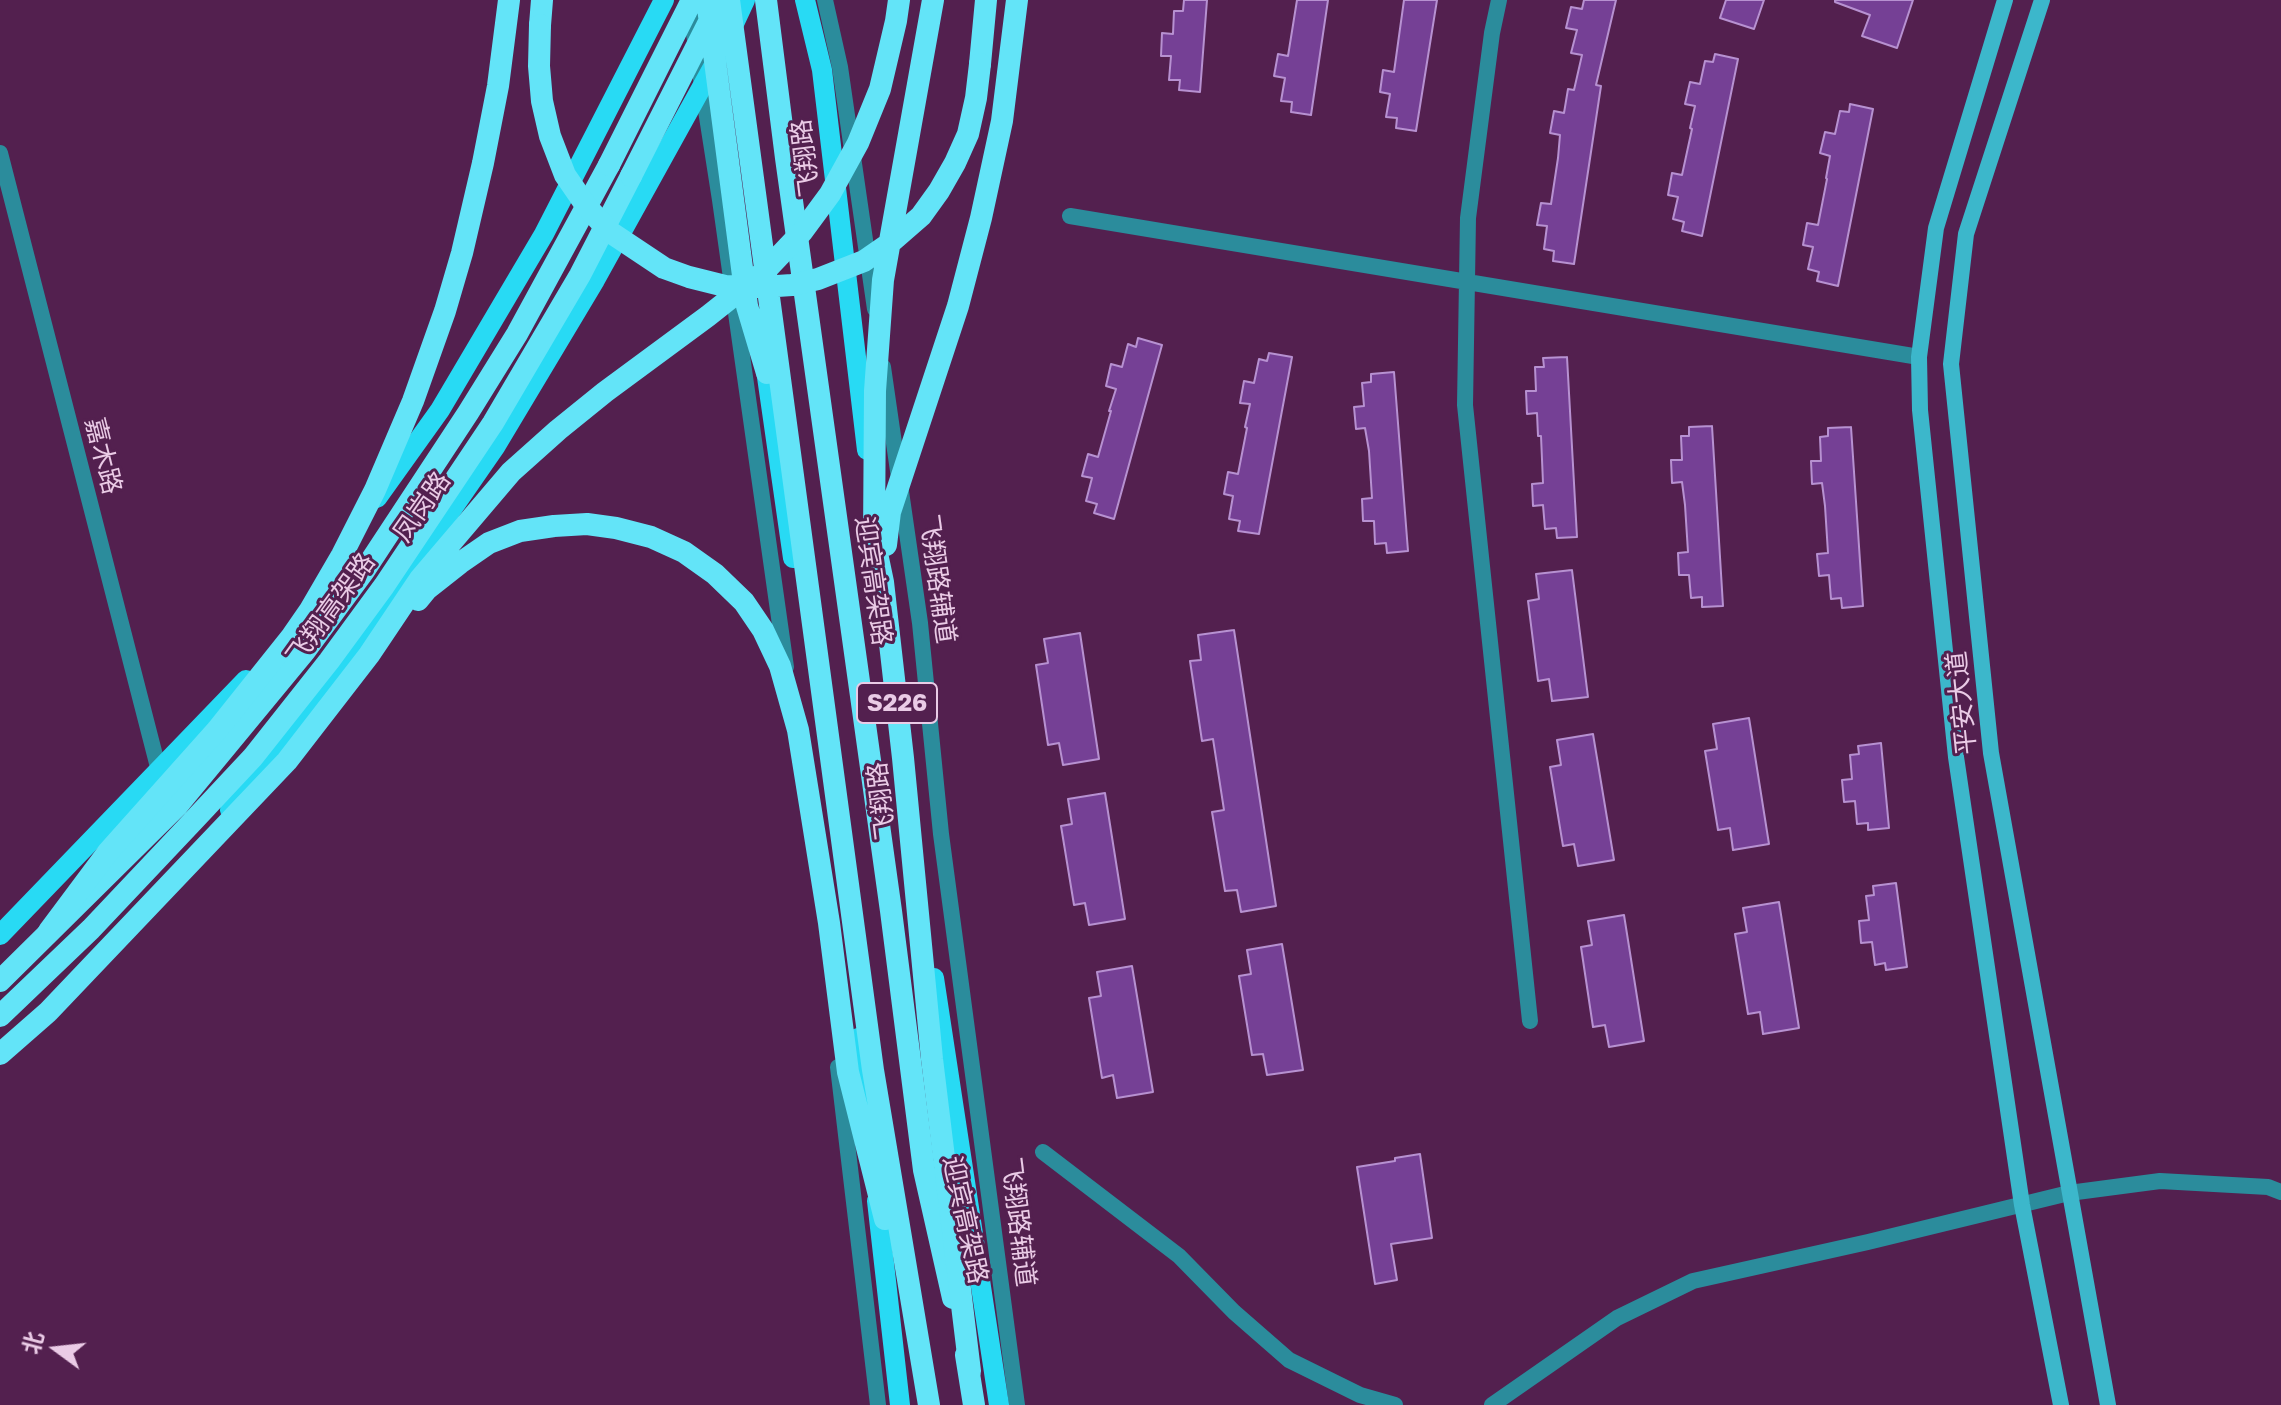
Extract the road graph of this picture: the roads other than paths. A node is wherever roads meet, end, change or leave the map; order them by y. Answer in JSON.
{"nodes":[{"id":1,"x":509,"y":0,"type":"edge"},
{"id":2,"x":542,"y":0,"type":"edge"},
{"id":3,"x":664,"y":0,"type":"edge"},
{"id":4,"x":690,"y":0,"type":"edge"},
{"id":5,"x":707,"y":0,"type":"edge"},
{"id":6,"x":713,"y":0,"type":"edge"},
{"id":7,"x":720,"y":0,"type":"edge"},
{"id":8,"x":729,"y":0,"type":"edge"},
{"id":9,"x":745,"y":0,"type":"edge"},
{"id":10,"x":766,"y":0,"type":"edge"},
{"id":11,"x":805,"y":0,"type":"edge"},
{"id":12,"x":825,"y":0,"type":"edge"},
{"id":13,"x":899,"y":0,"type":"edge"},
{"id":14,"x":933,"y":0,"type":"edge"},
{"id":15,"x":986,"y":0,"type":"edge"},
{"id":16,"x":1017,"y":0,"type":"edge"},
{"id":17,"x":1499,"y":0,"type":"edge"},
{"id":18,"x":2005,"y":0,"type":"edge"},
{"id":19,"x":2042,"y":0,"type":"edge"},
{"id":20,"x":719,"y":56,"type":"junction"},
{"id":21,"x":702,"y":86,"type":"junction"},
{"id":22,"x":0,"y":153,"type":"edge"},
{"id":23,"x":1070,"y":216,"type":"dead end"},
{"id":24,"x":1467,"y":282,"type":"junction"},
{"id":25,"x":1919,"y":357,"type":"junction"},
{"id":26,"x":786,"y":435,"type":"junction"},
{"id":27,"x":883,"y":582,"type":"junction"},
{"id":28,"x":369,"y":655,"type":"junction"},
{"id":29,"x":159,"y":771,"type":"junction"},
{"id":30,"x":49,"y":931,"type":"junction"},
{"id":31,"x":0,"y":935,"type":"edge"},
{"id":32,"x":0,"y":981,"type":"edge"},
{"id":33,"x":0,"y":1016,"type":"edge"},
{"id":34,"x":1530,"y":1021,"type":"dead end"},
{"id":35,"x":0,"y":1057,"type":"edge"},
{"id":36,"x":1043,"y":1152,"type":"dead end"},
{"id":37,"x":2281,"y":1192,"type":"edge"},
{"id":38,"x":2069,"y":1193,"type":"junction"},
{"id":39,"x":2022,"y":1205,"type":"junction"},
{"id":40,"x":970,"y":1371,"type":"junction"},
{"id":41,"x":925,"y":1377,"type":"junction"},
{"id":42,"x":878,"y":1405,"type":"edge"},
{"id":43,"x":900,"y":1405,"type":"edge"},
{"id":44,"x":929,"y":1405,"type":"edge"},
{"id":45,"x":974,"y":1405,"type":"edge"},
{"id":46,"x":999,"y":1405,"type":"edge"},
{"id":47,"x":1017,"y":1405,"type":"edge"},
{"id":48,"x":1395,"y":1405,"type":"edge"},
{"id":49,"x":1492,"y":1405,"type":"edge"},
{"id":50,"x":2061,"y":1405,"type":"edge"},
{"id":51,"x":2108,"y":1405,"type":"edge"}],
"edges":[{"from":1,"to":30,"type":"highway","bridge":true},
{"from":2,"to":15,"type":"highway","bridge":true},
{"from":3,"to":29,"type":"main road","name":"凤岗路"},
{"from":4,"to":21,"type":"street"},
{"from":4,"to":30,"type":"highway","name":"飞翔高架路","bridge":true},
{"from":5,"to":26,"type":"highway","bridge":true},
{"from":6,"to":20,"type":"main road","name":"飞翔路","number":"S226"},
{"from":7,"to":33,"type":"highway","name":"飞翔高架路","bridge":true},
{"from":8,"to":26,"type":"highway","bridge":true},
{"from":9,"to":20,"type":"main road","name":"凤岗路"},
{"from":10,"to":40,"type":"highway","name":"迎宾高架路","bridge":true},
{"from":11,"to":46,"type":"main road","name":"飞翔路","number":"S226"},
{"from":12,"to":47,"type":"street","name":"飞翔路辅道"},
{"from":13,"to":28,"type":"highway","bridge":true},
{"from":14,"to":27,"type":"highway","bridge":true},
{"from":16,"to":27,"type":"highway","bridge":true},
{"from":17,"to":24,"type":"street"},
{"from":18,"to":25,"type":"main road","name":"平安大道"},
{"from":19,"to":38,"type":"main road","name":"平安大道"},
{"from":20,"to":21,"type":"main road","name":"凤岗路"},
{"from":20,"to":43,"type":"main road","name":"飞翔路","number":"S226"},
{"from":21,"to":35,"type":"main road","name":"凤岗路"},
{"from":21,"to":42,"type":"street"},
{"from":22,"to":29,"type":"street","name":"嘉木路"},
{"from":23,"to":24,"type":"street"},
{"from":24,"to":25,"type":"street"},
{"from":24,"to":34,"type":"street"},
{"from":25,"to":39,"type":"main road","name":"平安大道"},
{"from":26,"to":41,"type":"highway","bridge":true},
{"from":27,"to":40,"type":"highway","bridge":true},
{"from":28,"to":35,"type":"highway","bridge":true},
{"from":28,"to":41,"type":"highway","bridge":true},
{"from":29,"to":31,"type":"main road","name":"凤岗路"},
{"from":30,"to":32,"type":"highway","name":"飞翔高架路"},
{"from":36,"to":48,"type":"street"},
{"from":37,"to":38,"type":"street"},
{"from":38,"to":39,"type":"street"},
{"from":38,"to":51,"type":"main road","name":"平安大道"},
{"from":39,"to":49,"type":"street"},
{"from":39,"to":50,"type":"main road","name":"平安大道"},
{"from":40,"to":45,"type":"highway","name":"迎宾高架路"},
{"from":41,"to":44,"type":"highway","bridge":true}]}
